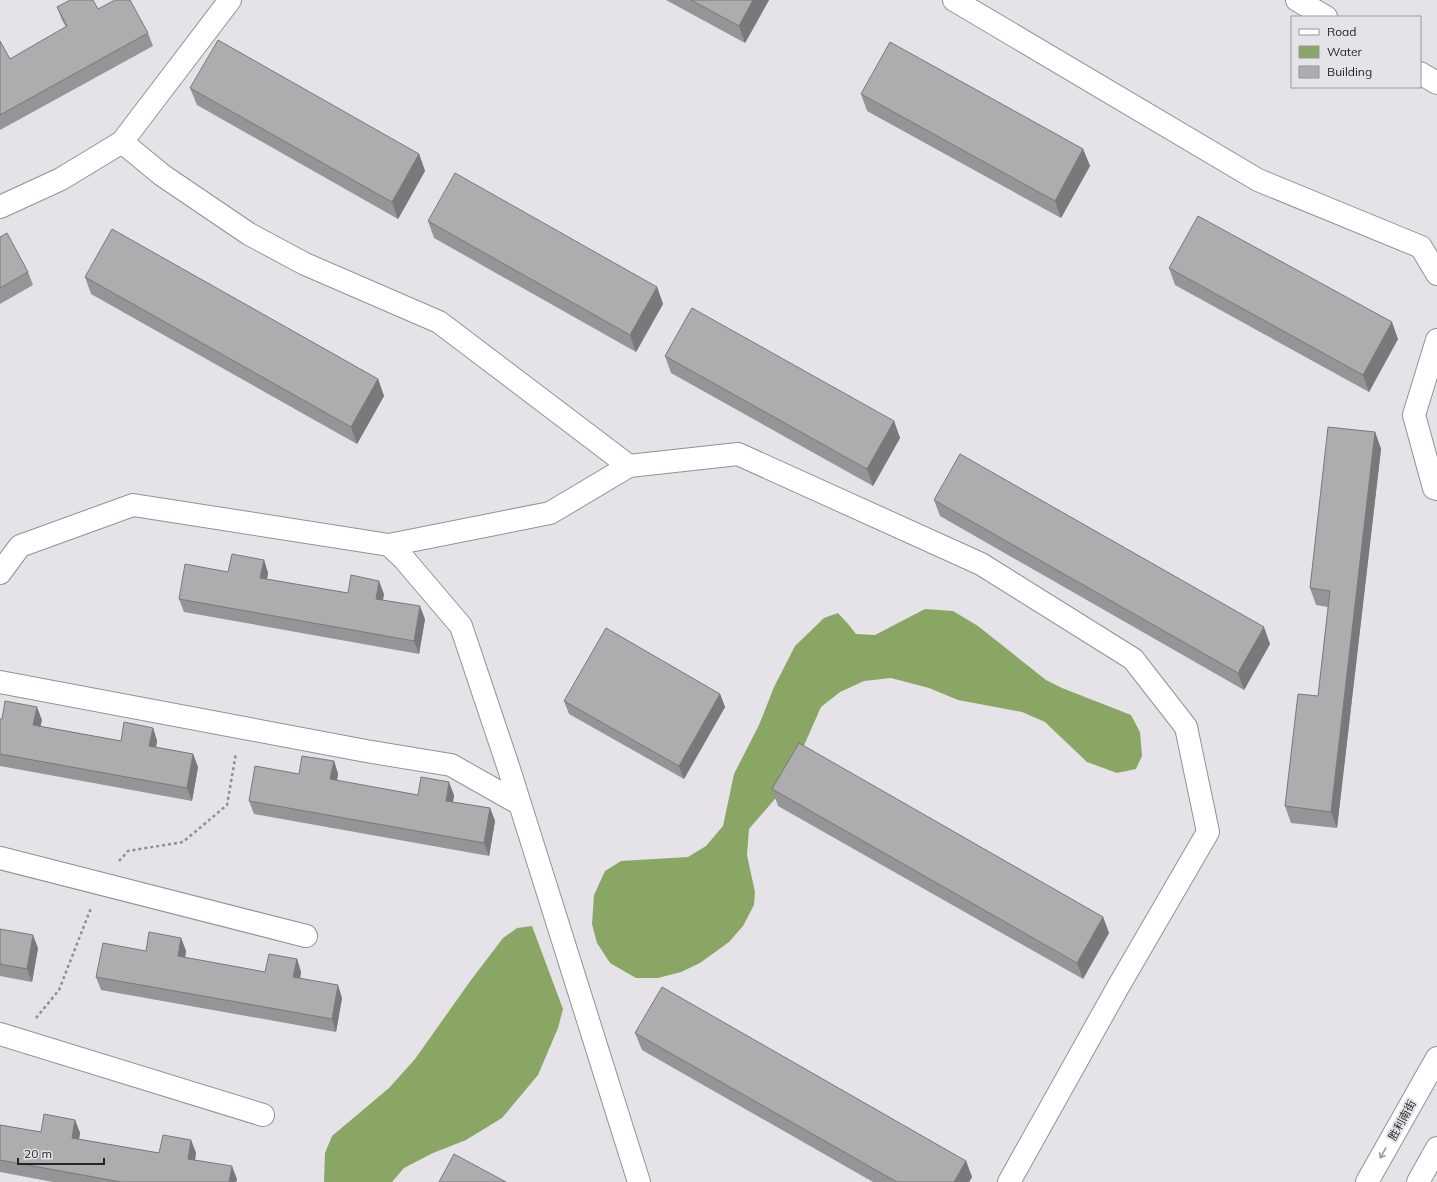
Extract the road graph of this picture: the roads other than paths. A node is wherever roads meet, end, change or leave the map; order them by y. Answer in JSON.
{"nodes":[{"id":1,"x":230,"y":0,"type":"edge"},
{"id":2,"x":954,"y":0,"type":"edge"},
{"id":3,"x":1297,"y":0,"type":"edge"},
{"id":4,"x":1324,"y":16,"type":"edge"},
{"id":5,"x":1421,"y":74,"type":"edge"},
{"id":6,"x":1437,"y":83,"type":"edge"},
{"id":7,"x":122,"y":142,"type":"junction"},
{"id":8,"x":0,"y":207,"type":"edge"},
{"id":9,"x":1437,"y":274,"type":"edge"},
{"id":10,"x":1437,"y":340,"type":"edge"},
{"id":11,"x":629,"y":466,"type":"junction"},
{"id":12,"x":1437,"y":489,"type":"edge"},
{"id":13,"x":389,"y":545,"type":"junction"},
{"id":14,"x":0,"y":573,"type":"edge"},
{"id":15,"x":0,"y":682,"type":"edge"},
{"id":16,"x":520,"y":804,"type":"junction"},
{"id":17,"x":0,"y":858,"type":"edge"},
{"id":18,"x":306,"y":936,"type":"dead end"},
{"id":19,"x":0,"y":1034,"type":"edge"},
{"id":20,"x":1437,"y":1058,"type":"edge"},
{"id":21,"x":263,"y":1115,"type":"dead end"},
{"id":22,"x":1437,"y":1148,"type":"edge"},
{"id":23,"x":639,"y":1182,"type":"edge"},
{"id":24,"x":1009,"y":1182,"type":"edge"},
{"id":25,"x":1367,"y":1182,"type":"edge"},
{"id":26,"x":1418,"y":1182,"type":"edge"}],
"edges":[{"from":1,"to":7,"type":"street"},
{"from":2,"to":9,"type":"street"},
{"from":3,"to":4,"type":"street"},
{"from":5,"to":6,"type":"street"},
{"from":7,"to":8,"type":"street"},
{"from":7,"to":11,"type":"street"},
{"from":10,"to":12,"type":"street"},
{"from":11,"to":13,"type":"street"},
{"from":11,"to":24,"type":"street"},
{"from":13,"to":14,"type":"street"},
{"from":13,"to":16,"type":"street"},
{"from":15,"to":16,"type":"street"},
{"from":16,"to":23,"type":"street"},
{"from":17,"to":18,"type":"street"},
{"from":19,"to":21,"type":"street"},
{"from":20,"to":25,"type":"street","name":"胜利南街","one_way":true},
{"from":22,"to":26,"type":"street"}]}
